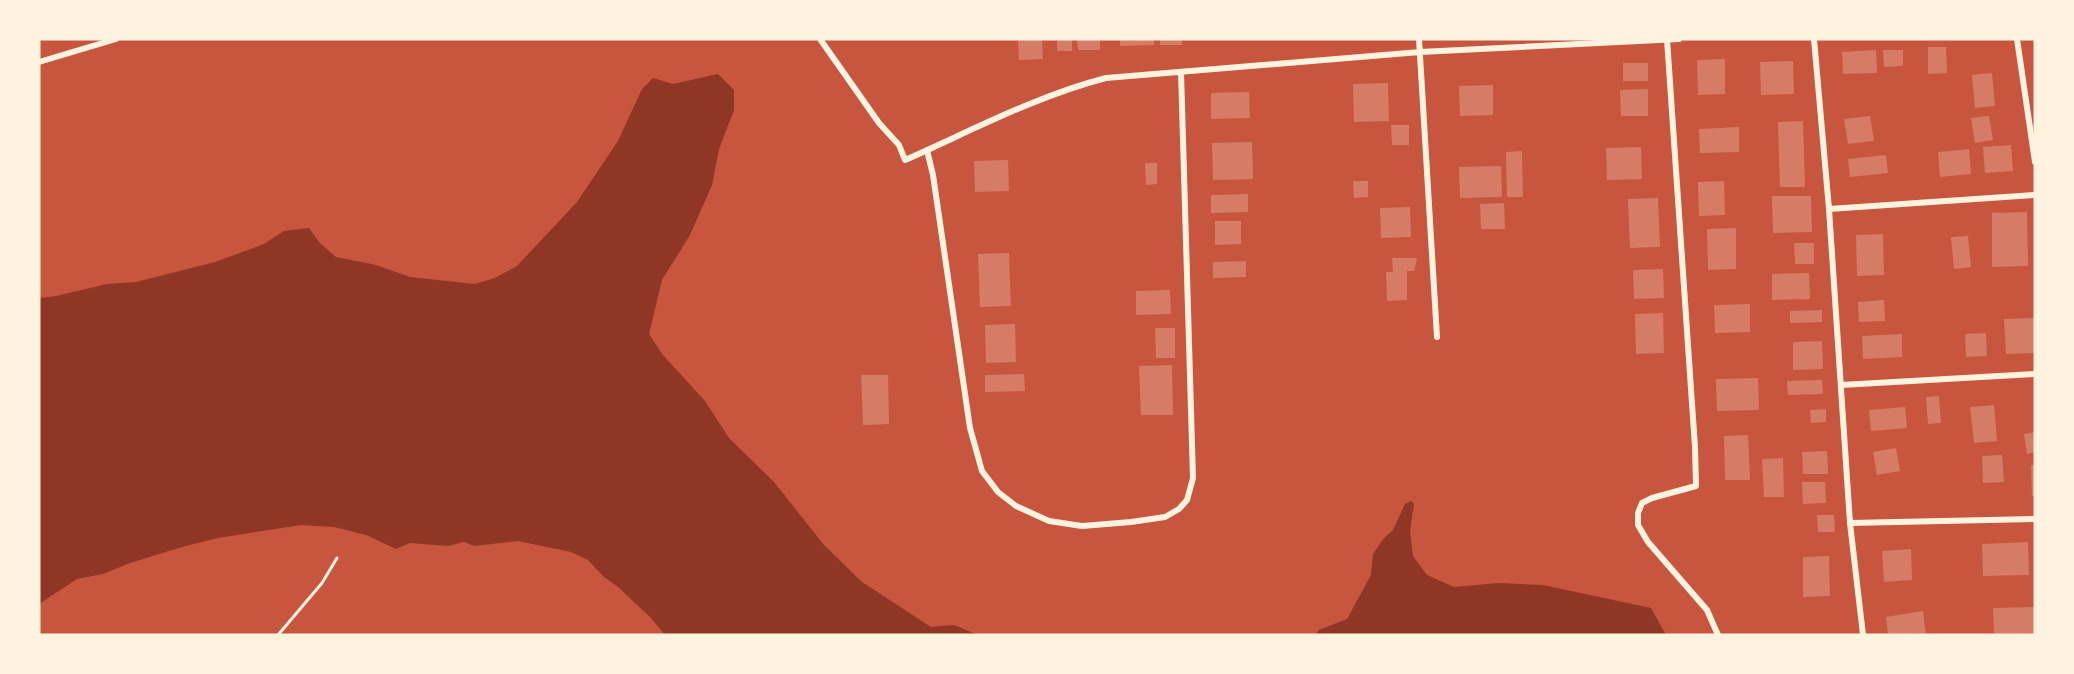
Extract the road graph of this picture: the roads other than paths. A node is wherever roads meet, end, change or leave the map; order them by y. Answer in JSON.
{"nodes":[{"id":1,"x":116,"y":39,"type":"edge"},
{"id":2,"x":820,"y":39,"type":"edge"},
{"id":3,"x":1419,"y":39,"type":"edge"},
{"id":4,"x":1679,"y":39,"type":"edge"},
{"id":5,"x":1814,"y":39,"type":"edge"},
{"id":6,"x":2017,"y":39,"type":"edge"},
{"id":7,"x":1667,"y":40,"type":"edge"},
{"id":8,"x":1420,"y":52,"type":"junction"},
{"id":9,"x":39,"y":62,"type":"edge"},
{"id":10,"x":1181,"y":72,"type":"junction"},
{"id":11,"x":927,"y":150,"type":"junction"},
{"id":12,"x":2035,"y":162,"type":"edge"},
{"id":13,"x":2035,"y":195,"type":"edge"},
{"id":14,"x":1829,"y":209,"type":"junction"},
{"id":15,"x":1437,"y":337,"type":"dead end"},
{"id":16,"x":2035,"y":374,"type":"edge"},
{"id":17,"x":1841,"y":385,"type":"junction"},
{"id":18,"x":2035,"y":519,"type":"edge"},
{"id":19,"x":1850,"y":523,"type":"junction"},
{"id":20,"x":1718,"y":635,"type":"edge"},
{"id":21,"x":1863,"y":635,"type":"edge"}],
"edges":[{"from":1,"to":9,"type":"street"},
{"from":2,"to":11,"type":"street"},
{"from":3,"to":8,"type":"street"},
{"from":4,"to":7,"type":"street"},
{"from":5,"to":14,"type":"street"},
{"from":6,"to":12,"type":"street"},
{"from":7,"to":8,"type":"street"},
{"from":7,"to":20,"type":"street"},
{"from":8,"to":10,"type":"street"},
{"from":8,"to":15,"type":"street"},
{"from":10,"to":11,"type":"street"},
{"from":10,"to":11,"type":"street"},
{"from":13,"to":14,"type":"street"},
{"from":14,"to":17,"type":"street"},
{"from":16,"to":17,"type":"street"},
{"from":17,"to":19,"type":"street"},
{"from":18,"to":19,"type":"street"},
{"from":19,"to":21,"type":"street"}]}
